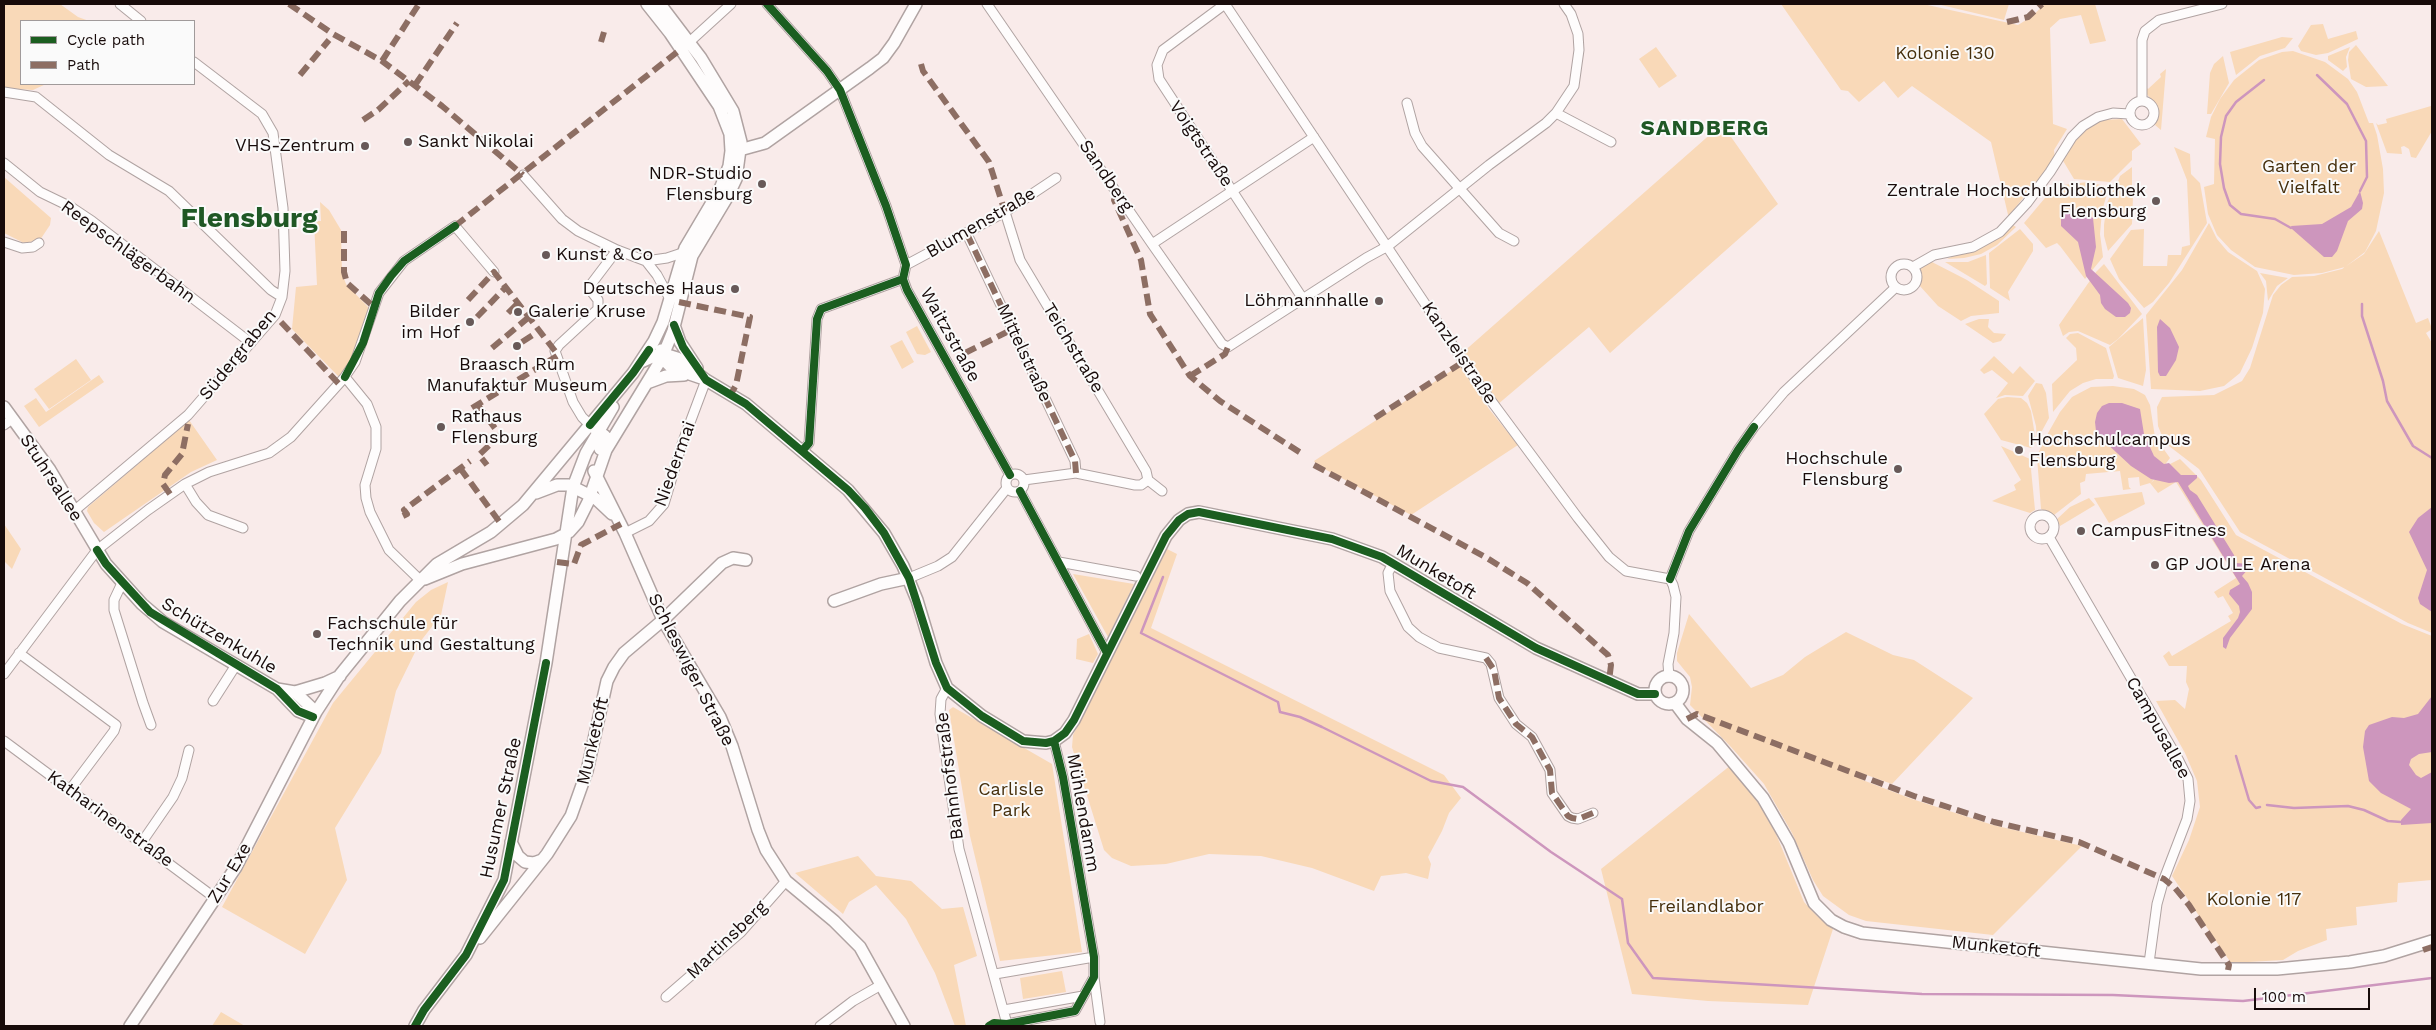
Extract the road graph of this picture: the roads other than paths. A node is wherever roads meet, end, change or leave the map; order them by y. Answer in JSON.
{"nodes":[{"id":1,"x":120,"y":4,"type":"edge"},
{"id":2,"x":647,"y":4,"type":"edge"},
{"id":3,"x":660,"y":4,"type":"edge"},
{"id":4,"x":731,"y":4,"type":"edge"},
{"id":5,"x":767,"y":4,"type":"edge"},
{"id":6,"x":916,"y":4,"type":"edge"},
{"id":7,"x":987,"y":4,"type":"edge"},
{"id":8,"x":1225,"y":4,"type":"edge"},
{"id":9,"x":1564,"y":4,"type":"edge"},
{"id":10,"x":2222,"y":4,"type":"edge"},
{"id":11,"x":140,"y":20,"type":"edge"},
{"id":12,"x":685,"y":46,"type":"junction"},
{"id":13,"x":195,"y":63,"type":"edge"},
{"id":14,"x":840,"y":90,"type":"junction"},
{"id":15,"x":4,"y":92,"type":"edge"},
{"id":16,"x":2142,"y":101,"type":"junction"},
{"id":17,"x":1407,"y":103,"type":"dead end"},
{"id":18,"x":1556,"y":113,"type":"junction"},
{"id":19,"x":2129,"y":114,"type":"junction"},
{"id":20,"x":1314,"y":137,"type":"junction"},
{"id":21,"x":1611,"y":142,"type":"dead end"},
{"id":22,"x":738,"y":148,"type":"junction"},
{"id":23,"x":4,"y":164,"type":"edge"},
{"id":24,"x":522,"y":175,"type":"dead end"},
{"id":25,"x":1056,"y":178,"type":"dead end"},
{"id":26,"x":1460,"y":189,"type":"junction"},
{"id":27,"x":1232,"y":190,"type":"junction"},
{"id":28,"x":1005,"y":212,"type":"junction"},
{"id":29,"x":967,"y":234,"type":"junction"},
{"id":30,"x":700,"y":240,"type":"junction"},
{"id":31,"x":4,"y":242,"type":"edge"},
{"id":32,"x":1514,"y":242,"type":"dead end"},
{"id":33,"x":39,"y":243,"type":"dead end"},
{"id":34,"x":1152,"y":244,"type":"junction"},
{"id":35,"x":1388,"y":246,"type":"junction"},
{"id":36,"x":617,"y":250,"type":"junction"},
{"id":37,"x":684,"y":253,"type":"junction"},
{"id":38,"x":646,"y":261,"type":"junction"},
{"id":39,"x":906,"y":265,"type":"junction"},
{"id":40,"x":1913,"y":267,"type":"junction"},
{"id":41,"x":494,"y":272,"type":"dead end"},
{"id":42,"x":903,"y":279,"type":"junction"},
{"id":43,"x":1896,"y":287,"type":"junction"},
{"id":44,"x":282,"y":297,"type":"junction"},
{"id":45,"x":670,"y":299,"type":"junction"},
{"id":46,"x":1303,"y":299,"type":"junction"},
{"id":47,"x":669,"y":323,"type":"junction"},
{"id":48,"x":251,"y":343,"type":"junction"},
{"id":49,"x":662,"y":354,"type":"junction"},
{"id":50,"x":641,"y":362,"type":"junction"},
{"id":51,"x":686,"y":375,"type":"junction"},
{"id":52,"x":345,"y":377,"type":"junction"},
{"id":53,"x":706,"y":380,"type":"junction"},
{"id":54,"x":647,"y":383,"type":"junction"},
{"id":55,"x":4,"y":407,"type":"edge"},
{"id":56,"x":8,"y":422,"type":"edge"},
{"id":57,"x":594,"y":428,"type":"junction"},
{"id":58,"x":802,"y":451,"type":"junction"},
{"id":59,"x":1076,"y":473,"type":"junction"},
{"id":60,"x":1010,"y":475,"type":"junction"},
{"id":61,"x":595,"y":476,"type":"junction"},
{"id":62,"x":1024,"y":480,"type":"junction"},
{"id":63,"x":1148,"y":480,"type":"junction"},
{"id":64,"x":186,"y":484,"type":"junction"},
{"id":65,"x":573,"y":487,"type":"junction"},
{"id":66,"x":1007,"y":488,"type":"junction"},
{"id":67,"x":1162,"y":490,"type":"dead end"},
{"id":68,"x":1020,"y":491,"type":"junction"},
{"id":69,"x":590,"y":495,"type":"junction"},
{"id":70,"x":531,"y":496,"type":"junction"},
{"id":71,"x":74,"y":511,"type":"junction"},
{"id":72,"x":1188,"y":514,"type":"joint"},
{"id":73,"x":243,"y":528,"type":"dead end"},
{"id":74,"x":623,"y":528,"type":"junction"},
{"id":75,"x":565,"y":534,"type":"junction"},
{"id":76,"x":2049,"y":537,"type":"dead end"},
{"id":77,"x":96,"y":550,"type":"junction"},
{"id":78,"x":746,"y":560,"type":"dead end"},
{"id":79,"x":1059,"y":562,"type":"junction"},
{"id":80,"x":1393,"y":563,"type":"junction"},
{"id":81,"x":1136,"y":576,"type":"dead end"},
{"id":82,"x":909,"y":578,"type":"junction"},
{"id":83,"x":1670,"y":579,"type":"junction"},
{"id":84,"x":421,"y":581,"type":"junction"},
{"id":85,"x":122,"y":583,"type":"junction"},
{"id":86,"x":834,"y":601,"type":"dead end"},
{"id":87,"x":661,"y":615,"type":"junction"},
{"id":88,"x":19,"y":653,"type":"junction"},
{"id":89,"x":1108,"y":653,"type":"junction"},
{"id":90,"x":236,"y":665,"type":"junction"},
{"id":91,"x":4,"y":674,"type":"edge"},
{"id":92,"x":340,"y":676,"type":"junction"},
{"id":93,"x":1669,"y":677,"type":"junction"},
{"id":94,"x":948,"y":688,"type":"junction"},
{"id":95,"x":277,"y":689,"type":"junction"},
{"id":96,"x":294,"y":692,"type":"junction"},
{"id":97,"x":1656,"y":694,"type":"junction"},
{"id":98,"x":213,"y":701,"type":"dead end"},
{"id":99,"x":1675,"y":703,"type":"junction"},
{"id":100,"x":315,"y":714,"type":"junction"},
{"id":101,"x":151,"y":724,"type":"dead end"},
{"id":102,"x":4,"y":741,"type":"edge"},
{"id":103,"x":1054,"y":741,"type":"junction"},
{"id":104,"x":190,"y":750,"type":"dead end"},
{"id":105,"x":69,"y":791,"type":"junction"},
{"id":106,"x":1593,"y":813,"type":"dead end"},
{"id":107,"x":142,"y":842,"type":"junction"},
{"id":108,"x":511,"y":842,"type":"junction"},
{"id":109,"x":542,"y":860,"type":"junction"},
{"id":110,"x":786,"y":881,"type":"junction"},
{"id":111,"x":216,"y":898,"type":"junction"},
{"id":112,"x":2432,"y":941,"type":"edge"},
{"id":113,"x":466,"y":955,"type":"junction"},
{"id":114,"x":1094,"y":957,"type":"junction"},
{"id":115,"x":2149,"y":963,"type":"junction"},
{"id":116,"x":995,"y":974,"type":"junction"},
{"id":117,"x":1094,"y":977,"type":"junction"},
{"id":118,"x":881,"y":985,"type":"junction"},
{"id":119,"x":1083,"y":996,"type":"junction"},
{"id":120,"x":666,"y":997,"type":"dead end"},
{"id":121,"x":1004,"y":1010,"type":"junction"},
{"id":122,"x":1100,"y":1022,"type":"dead end"},
{"id":123,"x":130,"y":1026,"type":"edge"},
{"id":124,"x":415,"y":1026,"type":"edge"},
{"id":125,"x":820,"y":1026,"type":"edge"},
{"id":126,"x":904,"y":1026,"type":"edge"}],
"edges":[{"from":1,"to":11,"type":"street"},
{"from":2,"to":12,"type":"main road"},
{"from":3,"to":12,"type":"main road"},
{"from":4,"to":12,"type":"street"},
{"from":5,"to":14,"type":"street"},
{"from":6,"to":14,"type":"main road"},
{"from":7,"to":34,"type":"street","name":"Sandberg"},
{"from":8,"to":20,"type":"street","name":"Kanzleistraße"},
{"from":8,"to":27,"type":"street","name":"Voigtstraße"},
{"from":9,"to":18,"type":"street"},
{"from":10,"to":16,"type":"street"},
{"from":12,"to":22,"type":"main road"},
{"from":12,"to":22,"type":"main road"},
{"from":13,"to":44,"type":"street","name":"Südergraben"},
{"from":14,"to":22,"type":"main road"},
{"from":14,"to":39,"type":"street"},
{"from":15,"to":44,"type":"street"},
{"from":16,"to":19,"type":"street"},
{"from":16,"to":19,"type":"street"},
{"from":17,"to":26,"type":"street"},
{"from":18,"to":21,"type":"street"},
{"from":18,"to":26,"type":"street"},
{"from":19,"to":40,"type":"street"},
{"from":20,"to":27,"type":"street"},
{"from":20,"to":35,"type":"street","name":"Kanzleistraße"},
{"from":22,"to":30,"type":"main road"},
{"from":22,"to":37,"type":"main road"},
{"from":23,"to":48,"type":"street","name":"Reepschlägerbahn"},
{"from":24,"to":36,"type":"street"},
{"from":25,"to":28,"type":"street","name":"Blumenstraße"},
{"from":26,"to":32,"type":"street"},
{"from":26,"to":35,"type":"street"},
{"from":27,"to":34,"type":"street"},
{"from":27,"to":46,"type":"street","name":"Voigtstraße"},
{"from":28,"to":29,"type":"street","name":"Blumenstraße"},
{"from":28,"to":63,"type":"street","name":"Teichstraße"},
{"from":29,"to":39,"type":"street","name":"Blumenstraße"},
{"from":29,"to":59,"type":"street","name":"Mittelstraße"},
{"from":30,"to":37,"type":"street"},
{"from":30,"to":47,"type":"main road"},
{"from":31,"to":33,"type":"street"},
{"from":34,"to":46,"type":"street","name":"Sandberg"},
{"from":35,"to":46,"type":"street"},
{"from":35,"to":83,"type":"street","name":"Kanzleistraße"},
{"from":36,"to":38,"type":"street"},
{"from":36,"to":57,"type":"street"},
{"from":37,"to":38,"type":"street"},
{"from":37,"to":45,"type":"main road"},
{"from":38,"to":45,"type":"street"},
{"from":39,"to":42,"type":"street","name":"Waitzstraße"},
{"from":40,"to":43,"type":"street"},
{"from":40,"to":43,"type":"street"},
{"from":41,"to":52,"type":"street"},
{"from":42,"to":58,"type":"street"},
{"from":42,"to":60,"type":"street","name":"Waitzstraße"},
{"from":43,"to":83,"type":"street"},
{"from":44,"to":48,"type":"street","name":"Südergraben"},
{"from":45,"to":47,"type":"main road"},
{"from":47,"to":49,"type":"main road"},
{"from":47,"to":50,"type":"main road"},
{"from":47,"to":53,"type":"main road","name":"Bahnhofstraße"},
{"from":48,"to":71,"type":"street","name":"Südergraben"},
{"from":49,"to":50,"type":"main road"},
{"from":49,"to":51,"type":"main road","name":"Bahnhofstraße"},
{"from":49,"to":53,"type":"main road","name":"Bahnhofstraße"},
{"from":49,"to":54,"type":"main road"},
{"from":50,"to":57,"type":"main road"},
{"from":51,"to":53,"type":"main road","name":"Bahnhofstraße"},
{"from":51,"to":54,"type":"main road","name":"Bahnhofstraße"},
{"from":52,"to":64,"type":"street"},
{"from":52,"to":84,"type":"street"},
{"from":53,"to":58,"type":"main road","name":"Bahnhofstraße"},
{"from":53,"to":74,"type":"street","name":"Niedermai"},
{"from":54,"to":61,"type":"main road"},
{"from":55,"to":56,"type":"main road","name":"Stuhrsallee"},
{"from":56,"to":71,"type":"main road","name":"Stuhrsallee"},
{"from":57,"to":61,"type":"main road"},
{"from":57,"to":65,"type":"main road","name":"Husumer Straße"},
{"from":57,"to":70,"type":"main road","name":"Schützenkuhle"},
{"from":58,"to":82,"type":"main road","name":"Bahnhofstraße"},
{"from":59,"to":62,"type":"street"},
{"from":59,"to":63,"type":"street"},
{"from":60,"to":62,"type":"street"},
{"from":60,"to":66,"type":"street"},
{"from":61,"to":69,"type":"main road"},
{"from":61,"to":74,"type":"main road","name":"Schleswiger Straße"},
{"from":62,"to":68,"type":"street"},
{"from":63,"to":67,"type":"street"},
{"from":64,"to":73,"type":"street"},
{"from":64,"to":77,"type":"street"},
{"from":65,"to":69,"type":"main road"},
{"from":65,"to":70,"type":"main road"},
{"from":65,"to":75,"type":"main road","name":"Husumer Straße"},
{"from":66,"to":68,"type":"street"},
{"from":66,"to":82,"type":"street"},
{"from":68,"to":79,"type":"street"},
{"from":69,"to":74,"type":"main road"},
{"from":69,"to":75,"type":"main road"},
{"from":70,"to":84,"type":"main road","name":"Schützenkuhle"},
{"from":71,"to":77,"type":"main road","name":"Stuhrsallee"},
{"from":72,"to":80,"type":"main road","name":"Munketoft"},
{"from":72,"to":89,"type":"main road","name":"Mühlendamm"},
{"from":74,"to":87,"type":"main road","name":"Schleswiger Straße"},
{"from":75,"to":84,"type":"main road","name":"Schützenkuhle"},
{"from":75,"to":108,"type":"main road","name":"Husumer Straße"},
{"from":76,"to":115,"type":"street","name":"Campusallee"},
{"from":77,"to":85,"type":"main road","name":"Schützenkuhle"},
{"from":77,"to":88,"type":"street"},
{"from":78,"to":87,"type":"main road","name":"Munketoft"},
{"from":79,"to":81,"type":"street"},
{"from":79,"to":89,"type":"street"},
{"from":80,"to":97,"type":"main road","name":"Munketoft"},
{"from":80,"to":106,"type":"street"},
{"from":82,"to":86,"type":"main road"},
{"from":82,"to":94,"type":"main road","name":"Bahnhofstraße"},
{"from":83,"to":93,"type":"street"},
{"from":84,"to":92,"type":"main road","name":"Schützenkuhle"},
{"from":85,"to":90,"type":"main road","name":"Schützenkuhle"},
{"from":85,"to":101,"type":"street"},
{"from":87,"to":109,"type":"main road","name":"Munketoft"},
{"from":87,"to":110,"type":"main road","name":"Schleswiger Straße"},
{"from":88,"to":91,"type":"street"},
{"from":88,"to":105,"type":"street"},
{"from":89,"to":103,"type":"main road","name":"Mühlendamm"},
{"from":90,"to":95,"type":"main road","name":"Schützenkuhle"},
{"from":90,"to":98,"type":"street"},
{"from":92,"to":96,"type":"main road","name":"Schützenkuhle"},
{"from":92,"to":100,"type":"main road","name":"Schützenkuhle"},
{"from":93,"to":97,"type":"main road"},
{"from":93,"to":99,"type":"main road"},
{"from":94,"to":103,"type":"main road"},
{"from":94,"to":116,"type":"street","name":"Bahnhofstraße"},
{"from":95,"to":96,"type":"main road","name":"Schützenkuhle"},
{"from":95,"to":100,"type":"main road","name":"Schützenkuhle"},
{"from":96,"to":100,"type":"main road"},
{"from":97,"to":99,"type":"main road","name":"Munketoft"},
{"from":99,"to":115,"type":"main road","name":"Munketoft"},
{"from":100,"to":111,"type":"main road","name":"Zur Exe"},
{"from":102,"to":105,"type":"street","name":"Katharinenstraße"},
{"from":103,"to":114,"type":"street","name":"Mühlendamm"},
{"from":104,"to":107,"type":"street"},
{"from":105,"to":107,"type":"street","name":"Katharinenstraße"},
{"from":107,"to":111,"type":"street","name":"Katharinenstraße"},
{"from":108,"to":109,"type":"main road"},
{"from":108,"to":113,"type":"main road","name":"Husumer Straße"},
{"from":109,"to":113,"type":"main road","name":"Munketoft"},
{"from":110,"to":118,"type":"main road","name":"Schleswiger Straße"},
{"from":110,"to":120,"type":"street","name":"Martinsberg"},
{"from":111,"to":123,"type":"main road","name":"Zur Exe"},
{"from":112,"to":115,"type":"main road","name":"Munketoft"},
{"from":113,"to":124,"type":"main road","name":"Husumer Straße"},
{"from":114,"to":116,"type":"street"},
{"from":114,"to":117,"type":"street","name":"Mühlendamm"},
{"from":116,"to":121,"type":"street","name":"Bahnhofstraße"},
{"from":117,"to":119,"type":"street"},
{"from":117,"to":122,"type":"street","name":"Mühlendamm"},
{"from":118,"to":125,"type":"street"},
{"from":118,"to":126,"type":"main road","name":"Schleswiger Straße"},
{"from":119,"to":121,"type":"street"},
{"from":119,"to":121,"type":"street","name":"Bahnhofstraße"}]}
